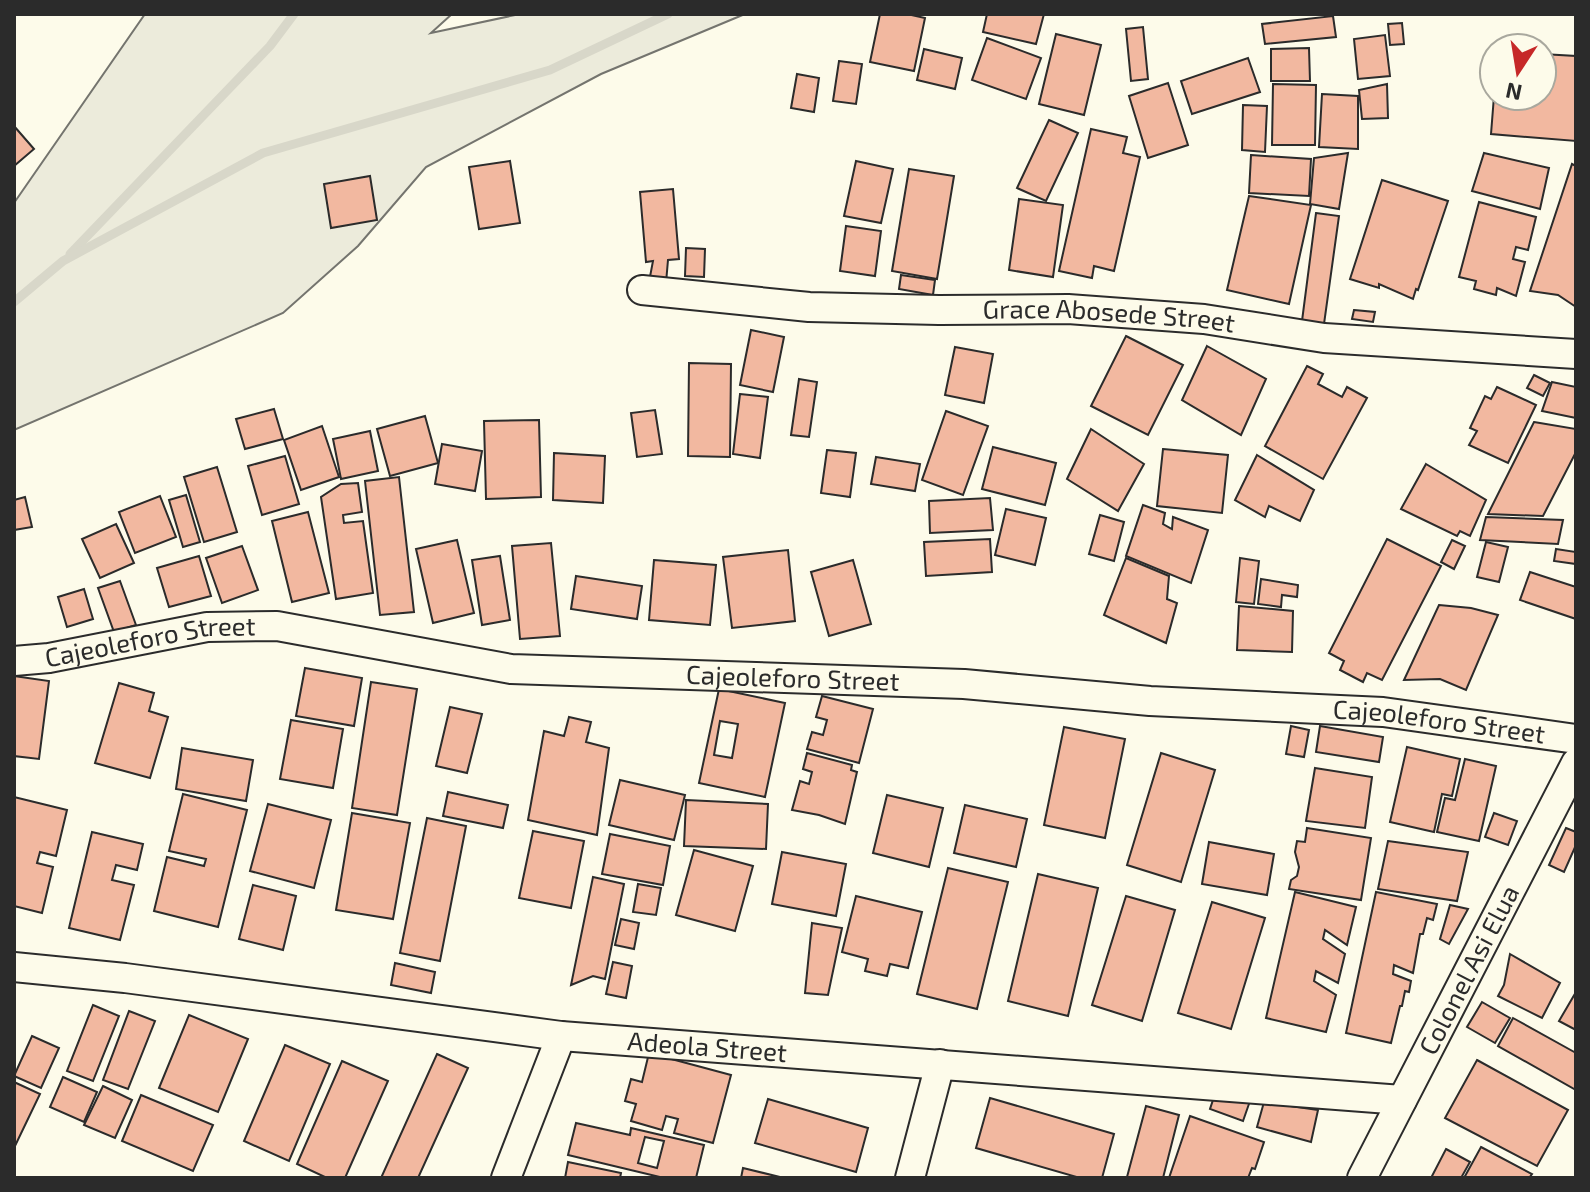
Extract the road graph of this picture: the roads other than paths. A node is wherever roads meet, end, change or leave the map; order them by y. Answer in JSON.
{"nodes":[{"id":1,"x":642,"y":290,"type":"dead end"},
{"id":2,"x":1576,"y":354,"type":"edge"},
{"id":3,"x":14,"y":661,"type":"edge"},
{"id":4,"x":1576,"y":739,"type":"edge"},
{"id":5,"x":1576,"y":763,"type":"edge"},
{"id":6,"x":14,"y":967,"type":"edge"},
{"id":7,"x":561,"y":1036,"type":"junction"},
{"id":8,"x":940,"y":1064,"type":"junction"},
{"id":9,"x":1402,"y":1100,"type":"junction"},
{"id":10,"x":506,"y":1178,"type":"edge"},
{"id":11,"x":910,"y":1178,"type":"edge"},
{"id":12,"x":1362,"y":1178,"type":"edge"}],
"edges":[{"from":1,"to":2,"type":"street","name":"Grace Abosede Street"},
{"from":3,"to":4,"type":"street","name":"Cajeoleforo Street"},
{"from":5,"to":9,"type":"street","name":"Colonel Asi Elua"},
{"from":6,"to":7,"type":"street","name":"Adeola Street"},
{"from":7,"to":8,"type":"street","name":"Adeola Street"},
{"from":7,"to":10,"type":"street"},
{"from":8,"to":9,"type":"street","name":"Adeola Street"},
{"from":8,"to":11,"type":"street"},
{"from":9,"to":12,"type":"street","name":"Colonel Asi Elua"}]}
